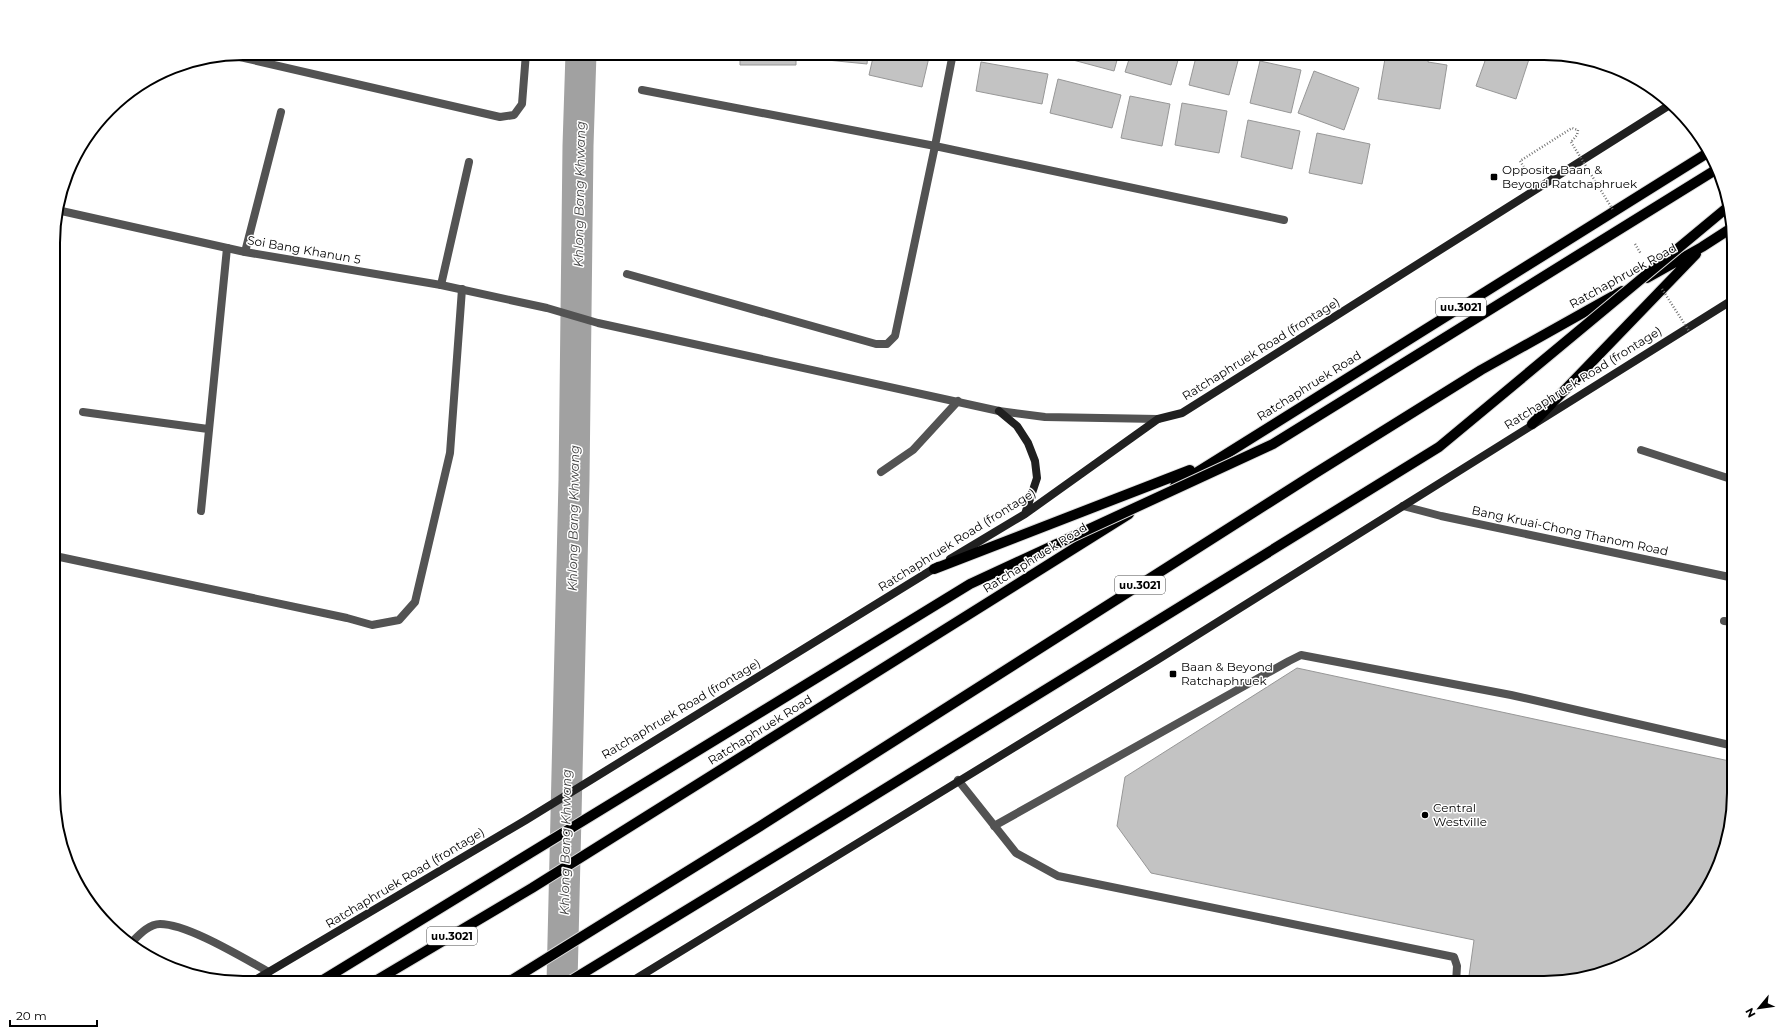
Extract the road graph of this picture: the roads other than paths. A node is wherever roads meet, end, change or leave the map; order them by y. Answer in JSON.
{"nodes":[{"id":1,"x":253,"y":60,"type":"edge"},
{"id":2,"x":525,"y":60,"type":"edge"},
{"id":3,"x":952,"y":60,"type":"edge"},
{"id":4,"x":642,"y":90,"type":"dead end"},
{"id":5,"x":1667,"y":107,"type":"edge"},
{"id":6,"x":282,"y":112,"type":"dead end"},
{"id":7,"x":935,"y":146,"type":"junction"},
{"id":8,"x":1704,"y":155,"type":"edge"},
{"id":9,"x":469,"y":162,"type":"dead end"},
{"id":10,"x":1712,"y":172,"type":"edge"},
{"id":11,"x":63,"y":211,"type":"edge"},
{"id":12,"x":1724,"y":211,"type":"edge"},
{"id":13,"x":1284,"y":220,"type":"dead end"},
{"id":14,"x":1727,"y":231,"type":"edge"},
{"id":15,"x":1702,"y":246,"type":"junction"},
{"id":16,"x":227,"y":248,"type":"junction"},
{"id":17,"x":245,"y":252,"type":"junction"},
{"id":18,"x":627,"y":274,"type":"dead end"},
{"id":19,"x":441,"y":285,"type":"junction"},
{"id":20,"x":462,"y":289,"type":"junction"},
{"id":21,"x":1727,"y":303,"type":"edge"},
{"id":22,"x":958,"y":401,"type":"junction"},
{"id":23,"x":999,"y":411,"type":"junction"},
{"id":24,"x":83,"y":412,"type":"dead end"},
{"id":25,"x":1158,"y":419,"type":"junction"},
{"id":26,"x":1532,"y":424,"type":"junction"},
{"id":27,"x":208,"y":429,"type":"junction"},
{"id":28,"x":1641,"y":450,"type":"dead end"},
{"id":29,"x":1213,"y":462,"type":"junction"},
{"id":30,"x":881,"y":472,"type":"dead end"},
{"id":31,"x":1727,"y":478,"type":"edge"},
{"id":32,"x":1403,"y":506,"type":"junction"},
{"id":33,"x":201,"y":511,"type":"dead end"},
{"id":34,"x":1025,"y":514,"type":"junction"},
{"id":35,"x":60,"y":557,"type":"edge"},
{"id":36,"x":934,"y":569,"type":"junction"},
{"id":37,"x":1727,"y":577,"type":"edge"},
{"id":38,"x":1724,"y":621,"type":"dead end"},
{"id":39,"x":1727,"y":621,"type":"edge"},
{"id":40,"x":1727,"y":744,"type":"edge"},
{"id":41,"x":958,"y":780,"type":"junction"},
{"id":42,"x":994,"y":826,"type":"junction"},
{"id":43,"x":134,"y":940,"type":"edge"},
{"id":44,"x":268,"y":972,"type":"junction"},
{"id":45,"x":261,"y":976,"type":"edge"},
{"id":46,"x":329,"y":976,"type":"edge"},
{"id":47,"x":384,"y":976,"type":"edge"},
{"id":48,"x":518,"y":976,"type":"edge"},
{"id":49,"x":578,"y":976,"type":"edge"},
{"id":50,"x":640,"y":976,"type":"edge"},
{"id":51,"x":1456,"y":976,"type":"edge"}],
"edges":[{"from":1,"to":2,"type":"street"},
{"from":3,"to":7,"type":"street"},
{"from":4,"to":7,"type":"street"},
{"from":5,"to":25,"type":"main road","name":"Ratchaphruek Road (frontage)"},
{"from":6,"to":17,"type":"street"},
{"from":7,"to":13,"type":"street"},
{"from":7,"to":18,"type":"street"},
{"from":8,"to":29,"type":"main road","name":"Ratchaphruek Road","number":"นบ.3021"},
{"from":9,"to":19,"type":"street"},
{"from":10,"to":46,"type":"main road","bridge":true},
{"from":11,"to":16,"type":"street","name":"Soi Bang Khanun 5"},
{"from":12,"to":49,"type":"main road","bridge":true},
{"from":14,"to":15,"type":"main road","name":"Ratchaphruek Road","number":"นบ.3021"},
{"from":15,"to":26,"type":"main road"},
{"from":15,"to":48,"type":"main road","name":"Ratchaphruek Road","number":"นบ.3021"},
{"from":16,"to":17,"type":"street","name":"Soi Bang Khanun 5"},
{"from":16,"to":27,"type":"street"},
{"from":17,"to":19,"type":"street","name":"Soi Bang Khanun 5"},
{"from":19,"to":20,"type":"street","name":"Soi Bang Khanun 5"},
{"from":20,"to":22,"type":"street","name":"Soi Bang Khanun 5"},
{"from":20,"to":35,"type":"street"},
{"from":21,"to":26,"type":"main road","name":"Ratchaphruek Road (frontage)"},
{"from":22,"to":23,"type":"street","name":"Soi Bang Khanun 5"},
{"from":22,"to":30,"type":"street"},
{"from":23,"to":25,"type":"street","name":"Soi Bang Khanun 5"},
{"from":23,"to":34,"type":"main road"},
{"from":24,"to":27,"type":"street"},
{"from":25,"to":34,"type":"main road","name":"Ratchaphruek Road (frontage)"},
{"from":26,"to":32,"type":"main road","name":"Ratchaphruek Road (frontage)"},
{"from":27,"to":33,"type":"street"},
{"from":28,"to":31,"type":"street"},
{"from":29,"to":36,"type":"main road"},
{"from":29,"to":47,"type":"main road","name":"Ratchaphruek Road","number":"นบ.3021"},
{"from":32,"to":37,"type":"street","name":"Bang Kruai-Chong Thanom Road"},
{"from":32,"to":41,"type":"main road","name":"Ratchaphruek Road (frontage)"},
{"from":34,"to":36,"type":"main road","name":"Ratchaphruek Road (frontage)"},
{"from":36,"to":44,"type":"main road","name":"Ratchaphruek Road (frontage)"},
{"from":38,"to":39,"type":"street"},
{"from":40,"to":42,"type":"street"},
{"from":41,"to":42,"type":"street"},
{"from":41,"to":50,"type":"main road","name":"Ratchaphruek Road (frontage)"},
{"from":42,"to":51,"type":"street"},
{"from":43,"to":44,"type":"street"},
{"from":44,"to":45,"type":"main road","name":"Ratchaphruek Road (frontage)"}]}
